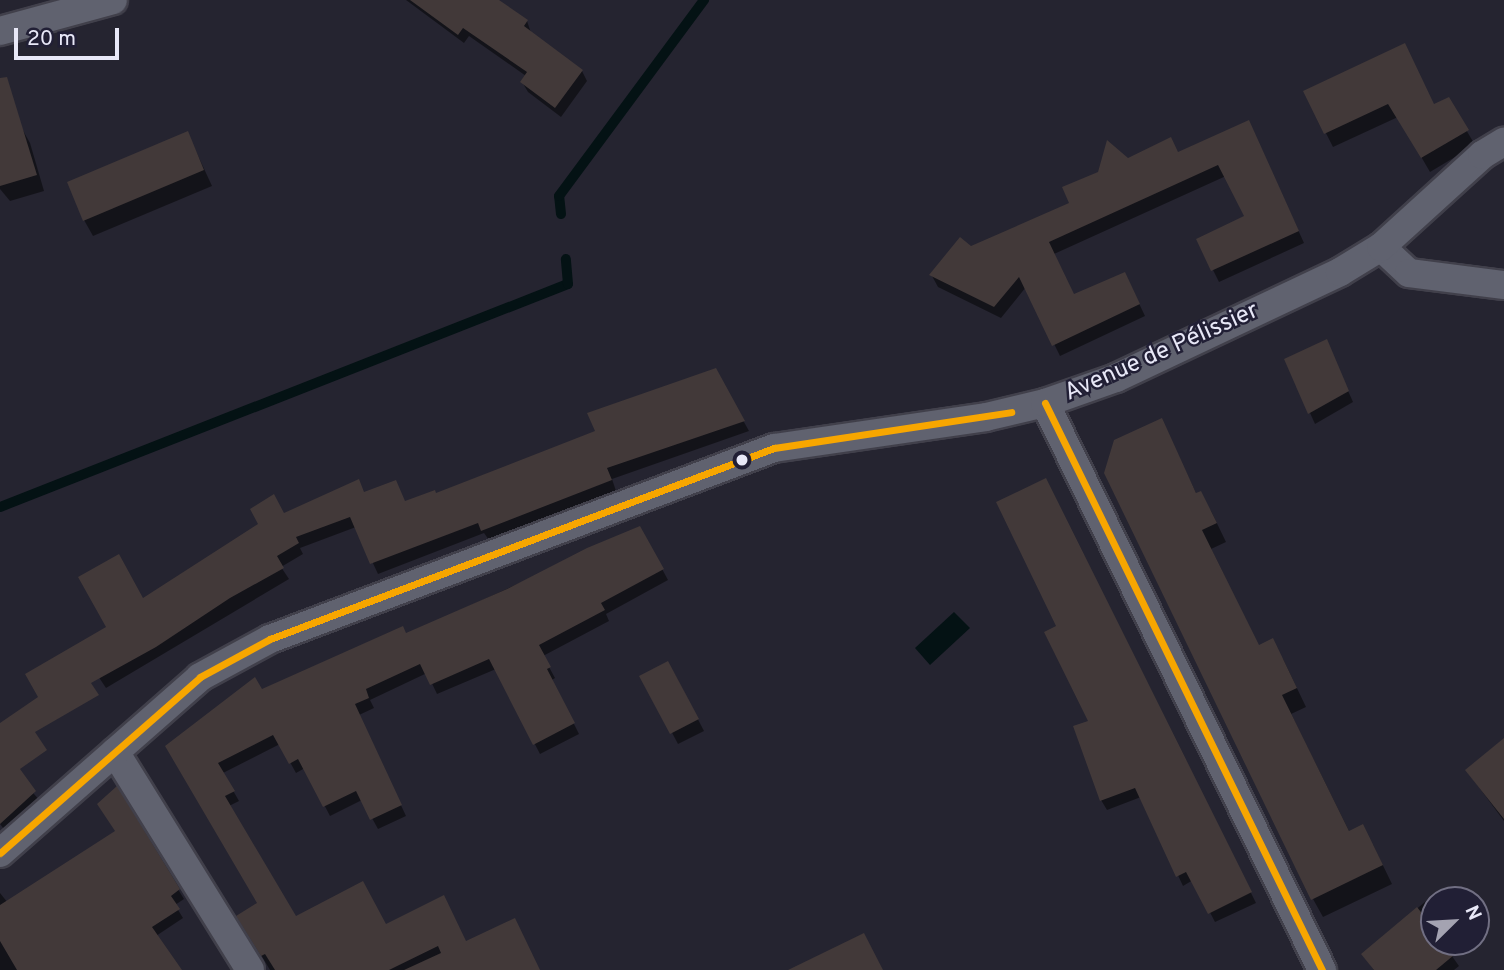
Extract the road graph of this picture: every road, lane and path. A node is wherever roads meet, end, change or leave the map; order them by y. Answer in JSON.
{"nodes":[{"id":1,"x":113,"y":0,"type":"edge"},
{"id":2,"x":0,"y":31,"type":"edge"},
{"id":3,"x":1504,"y":142,"type":"edge"},
{"id":4,"x":1381,"y":247,"type":"junction"},
{"id":5,"x":1504,"y":285,"type":"edge"},
{"id":6,"x":1045,"y":403,"type":"junction"},
{"id":7,"x":115,"y":752,"type":"junction"},
{"id":8,"x":0,"y":853,"type":"edge"},
{"id":9,"x":250,"y":970,"type":"edge"},
{"id":10,"x":1322,"y":970,"type":"edge"}],
"edges":[{"from":1,"to":2,"type":"street"},
{"from":3,"to":4,"type":"street","name":"Avenue de Pélissier"},
{"from":4,"to":5,"type":"street"},
{"from":4,"to":6,"type":"street","name":"Avenue de Pélissier"},
{"from":6,"to":7,"type":"street","name":"Avenue de Pélissier"},
{"from":6,"to":10,"type":"street"},
{"from":7,"to":8,"type":"street","name":"Avenue de Pélissier"},
{"from":7,"to":9,"type":"street"}]}
